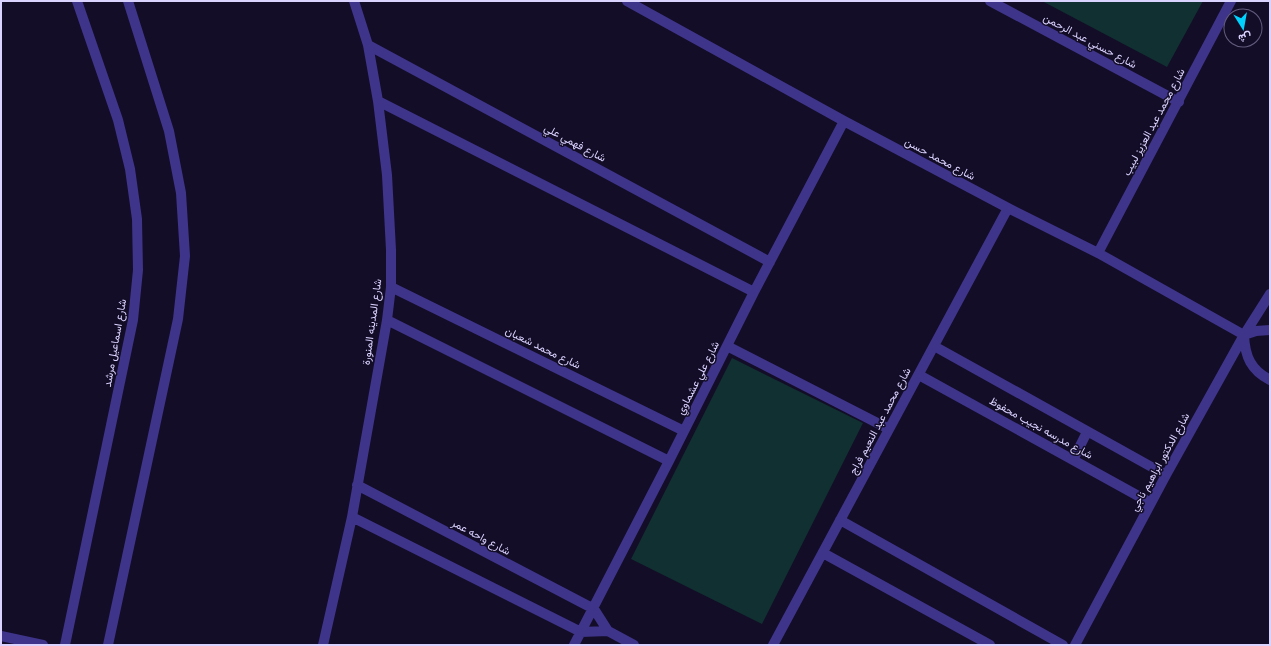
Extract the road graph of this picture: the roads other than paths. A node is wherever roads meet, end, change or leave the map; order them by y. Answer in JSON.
{"nodes":[{"id":1,"x":77,"y":1,"type":"edge"},
{"id":2,"x":128,"y":1,"type":"edge"},
{"id":3,"x":354,"y":1,"type":"edge"},
{"id":4,"x":627,"y":1,"type":"edge"},
{"id":5,"x":990,"y":1,"type":"edge"},
{"id":6,"x":1232,"y":1,"type":"edge"},
{"id":7,"x":368,"y":45,"type":"junction"},
{"id":8,"x":378,"y":101,"type":"junction"},
{"id":9,"x":1178,"y":102,"type":"junction"},
{"id":10,"x":844,"y":121,"type":"junction"},
{"id":11,"x":1008,"y":208,"type":"junction"},
{"id":12,"x":1098,"y":253,"type":"junction"},
{"id":13,"x":770,"y":262,"type":"junction"},
{"id":14,"x":391,"y":288,"type":"junction"},
{"id":15,"x":754,"y":292,"type":"junction"},
{"id":16,"x":1270,"y":294,"type":"edge"},
{"id":17,"x":387,"y":320,"type":"junction"},
{"id":18,"x":1270,"y":330,"type":"edge"},
{"id":19,"x":1244,"y":335,"type":"junction"},
{"id":20,"x":727,"y":346,"type":"junction"},
{"id":21,"x":934,"y":346,"type":"junction"},
{"id":22,"x":919,"y":375,"type":"junction"},
{"id":23,"x":1270,"y":380,"type":"edge"},
{"id":24,"x":889,"y":429,"type":"junction"},
{"id":25,"x":684,"y":431,"type":"junction"},
{"id":26,"x":1087,"y":432,"type":"junction"},
{"id":27,"x":1073,"y":460,"type":"junction"},
{"id":28,"x":669,"y":462,"type":"junction"},
{"id":29,"x":1166,"y":475,"type":"junction"},
{"id":30,"x":357,"y":485,"type":"junction"},
{"id":31,"x":1151,"y":503,"type":"junction"},
{"id":32,"x":352,"y":517,"type":"junction"},
{"id":33,"x":840,"y":520,"type":"junction"},
{"id":34,"x":823,"y":553,"type":"junction"},
{"id":35,"x":594,"y":609,"type":"junction"},
{"id":36,"x":608,"y":631,"type":"junction"},
{"id":37,"x":581,"y":632,"type":"junction"},
{"id":38,"x":1,"y":636,"type":"edge"},
{"id":39,"x":43,"y":645,"type":"edge"},
{"id":40,"x":65,"y":645,"type":"edge"},
{"id":41,"x":108,"y":645,"type":"edge"},
{"id":42,"x":323,"y":645,"type":"edge"},
{"id":43,"x":574,"y":645,"type":"edge"},
{"id":44,"x":634,"y":645,"type":"edge"},
{"id":45,"x":773,"y":645,"type":"edge"},
{"id":46,"x":990,"y":645,"type":"edge"},
{"id":47,"x":1063,"y":645,"type":"edge"},
{"id":48,"x":1075,"y":645,"type":"edge"}],
"edges":[{"from":1,"to":40,"type":"street","name":"شارع اسماعيل مرشد"},
{"from":2,"to":41,"type":"street"},
{"from":3,"to":7,"type":"street","name":"شارع المدينه المنورة"},
{"from":4,"to":10,"type":"street","name":"شارع محمد حسن"},
{"from":5,"to":9,"type":"street","name":"شارع حسني عبد الرحمن"},
{"from":6,"to":9,"type":"street","name":"شارع محمد عبد العزيز لبيب"},
{"from":7,"to":8,"type":"street","name":"شارع المدينه المنورة"},
{"from":7,"to":13,"type":"street","name":"شارع فهمي علي"},
{"from":8,"to":14,"type":"street","name":"شارع المدينه المنورة"},
{"from":8,"to":15,"type":"street"},
{"from":9,"to":12,"type":"street","name":"شارع محمد عبد العزيز لبيب"},
{"from":10,"to":11,"type":"street","name":"شارع محمد حسن"},
{"from":10,"to":13,"type":"street","name":"شارع علي عشماوي"},
{"from":11,"to":12,"type":"street","name":"شارع محمد حسن"},
{"from":11,"to":21,"type":"street","name":"شارع محمد عبد النعيم فراج"},
{"from":12,"to":19,"type":"street","name":"شارع محمد حسن"},
{"from":13,"to":15,"type":"street","name":"شارع علي عشماوي"},
{"from":14,"to":17,"type":"street","name":"شارع المدينه المنورة"},
{"from":14,"to":25,"type":"street","name":"شارع محمد شعبان"},
{"from":15,"to":20,"type":"street","name":"شارع علي عشماوي"},
{"from":16,"to":19,"type":"street","name":"شارع الدكتور ابراهيم ناجي"},
{"from":17,"to":28,"type":"street"},
{"from":17,"to":30,"type":"street","name":"شارع المدينه المنورة"},
{"from":18,"to":19,"type":"street"},
{"from":19,"to":23,"type":"street"},
{"from":19,"to":29,"type":"street","name":"شارع الدكتور ابراهيم ناجي"},
{"from":20,"to":24,"type":"street"},
{"from":20,"to":25,"type":"street","name":"شارع علي عشماوي"},
{"from":21,"to":22,"type":"street","name":"شارع محمد عبد النعيم فراج"},
{"from":21,"to":26,"type":"street","name":"شارع مدرسه نجيب محفوظ"},
{"from":22,"to":24,"type":"street","name":"شارع محمد عبد النعيم فراج"},
{"from":22,"to":27,"type":"street","name":"شارع مدرسه نجيب محفوظ"},
{"from":24,"to":33,"type":"street","name":"شارع محمد عبد النعيم فراج"},
{"from":25,"to":28,"type":"street","name":"شارع علي عشماوي"},
{"from":26,"to":27,"type":"street"},
{"from":26,"to":29,"type":"street","name":"شارع مدرسه نجيب محفوظ"},
{"from":27,"to":31,"type":"street","name":"شارع مدرسه نجيب محفوظ"},
{"from":28,"to":35,"type":"street","name":"شارع علي عشماوي"},
{"from":29,"to":31,"type":"street","name":"شارع الدكتور ابراهيم ناجي"},
{"from":30,"to":32,"type":"street","name":"شارع المدينه المنورة"},
{"from":30,"to":35,"type":"street","name":"شارع واحه عمر"},
{"from":31,"to":48,"type":"street","name":"شارع الدكتور ابراهيم ناجي"},
{"from":32,"to":37,"type":"street"},
{"from":32,"to":42,"type":"street","name":"شارع المدينه المنورة"},
{"from":33,"to":34,"type":"street","name":"شارع محمد عبد النعيم فراج"},
{"from":33,"to":47,"type":"street"},
{"from":34,"to":45,"type":"street","name":"شارع محمد عبد النعيم فراج"},
{"from":34,"to":46,"type":"street"},
{"from":35,"to":36,"type":"street"},
{"from":35,"to":37,"type":"street","name":"شارع علي عشماوي"},
{"from":36,"to":37,"type":"street"},
{"from":36,"to":44,"type":"street"},
{"from":37,"to":43,"type":"street","name":"شارع علي عشماوي"},
{"from":38,"to":39,"type":"street"}]}
